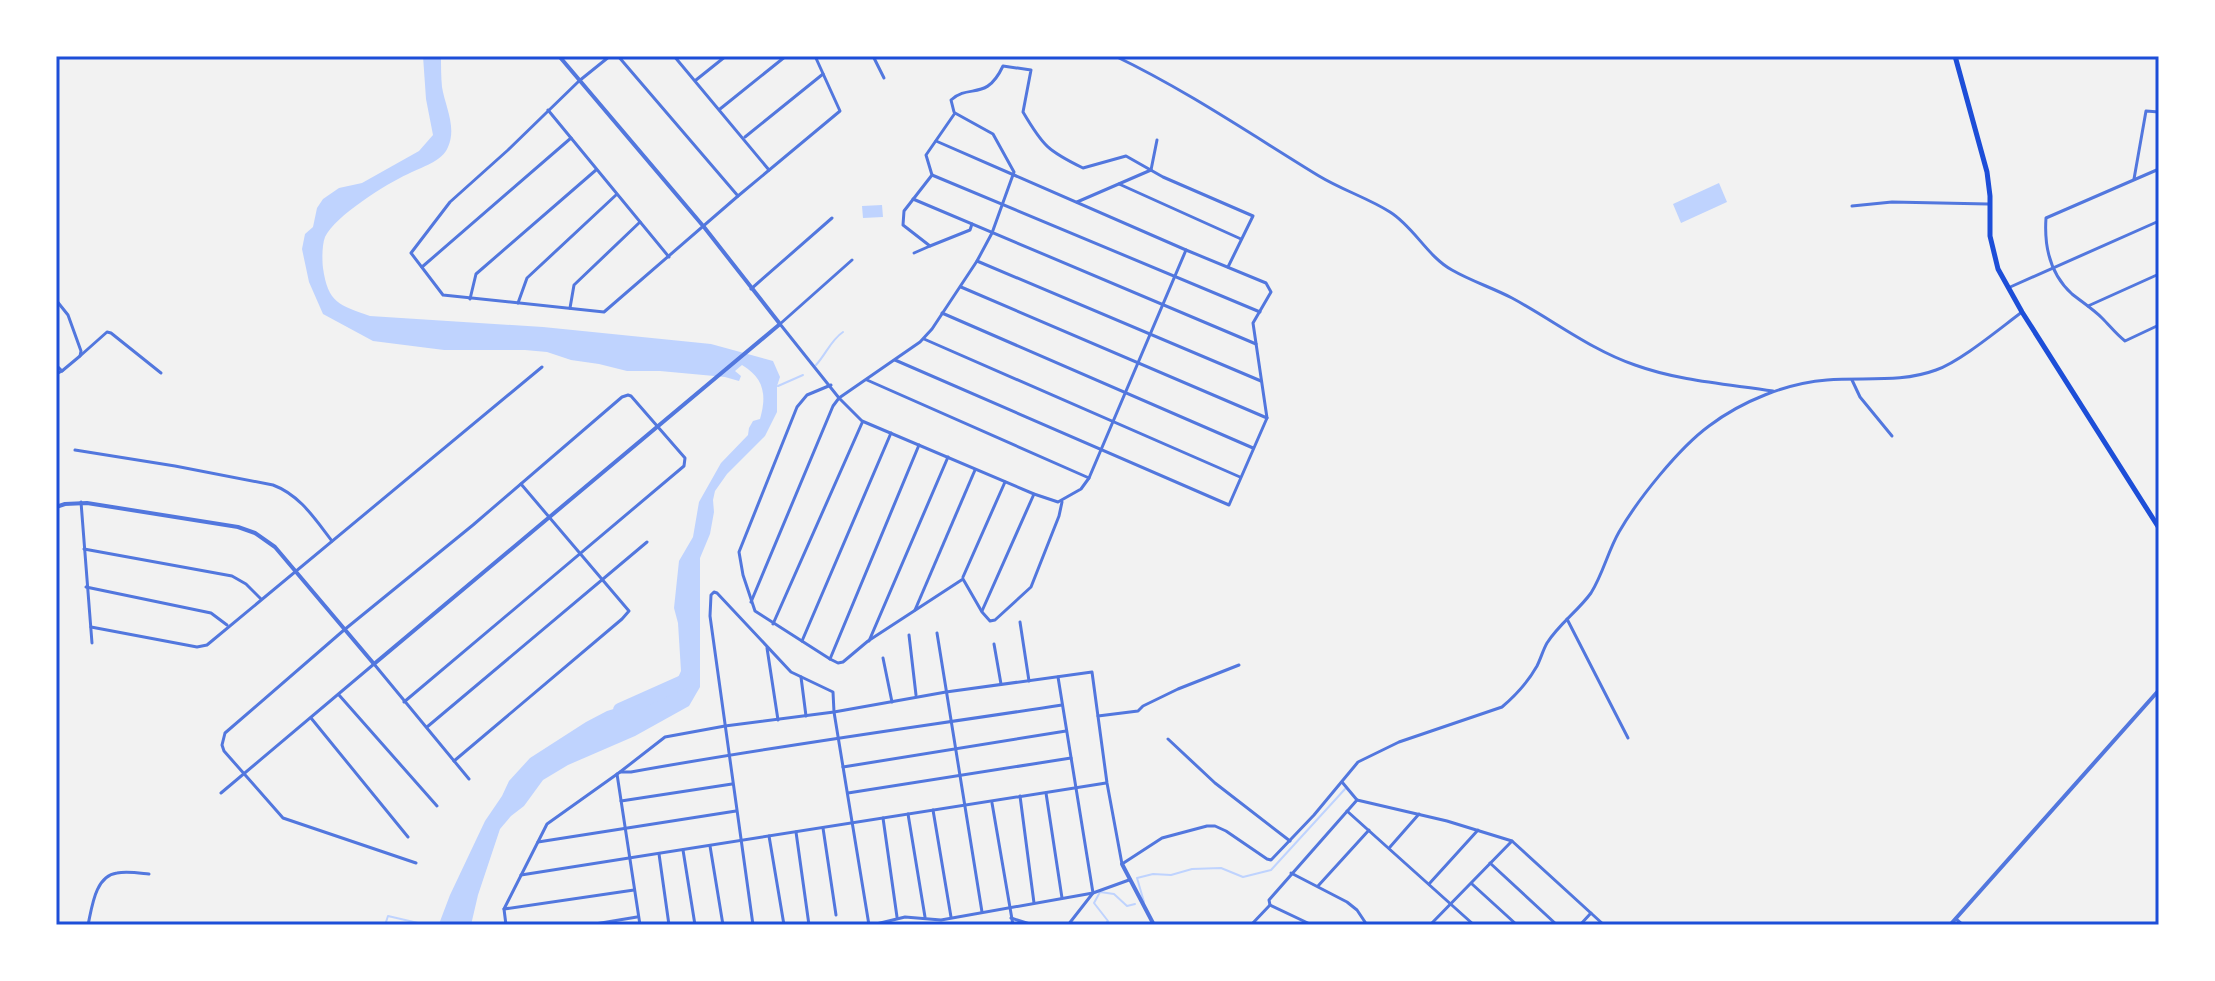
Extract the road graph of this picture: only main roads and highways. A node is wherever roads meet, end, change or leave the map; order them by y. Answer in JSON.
{"nodes":[{"id":1,"x":1955,"y":56,"type":"edge"},
{"id":2,"x":2159,"y":528,"type":"edge"}],
"edges":[{"from":1,"to":2,"type":"main road"}]}
